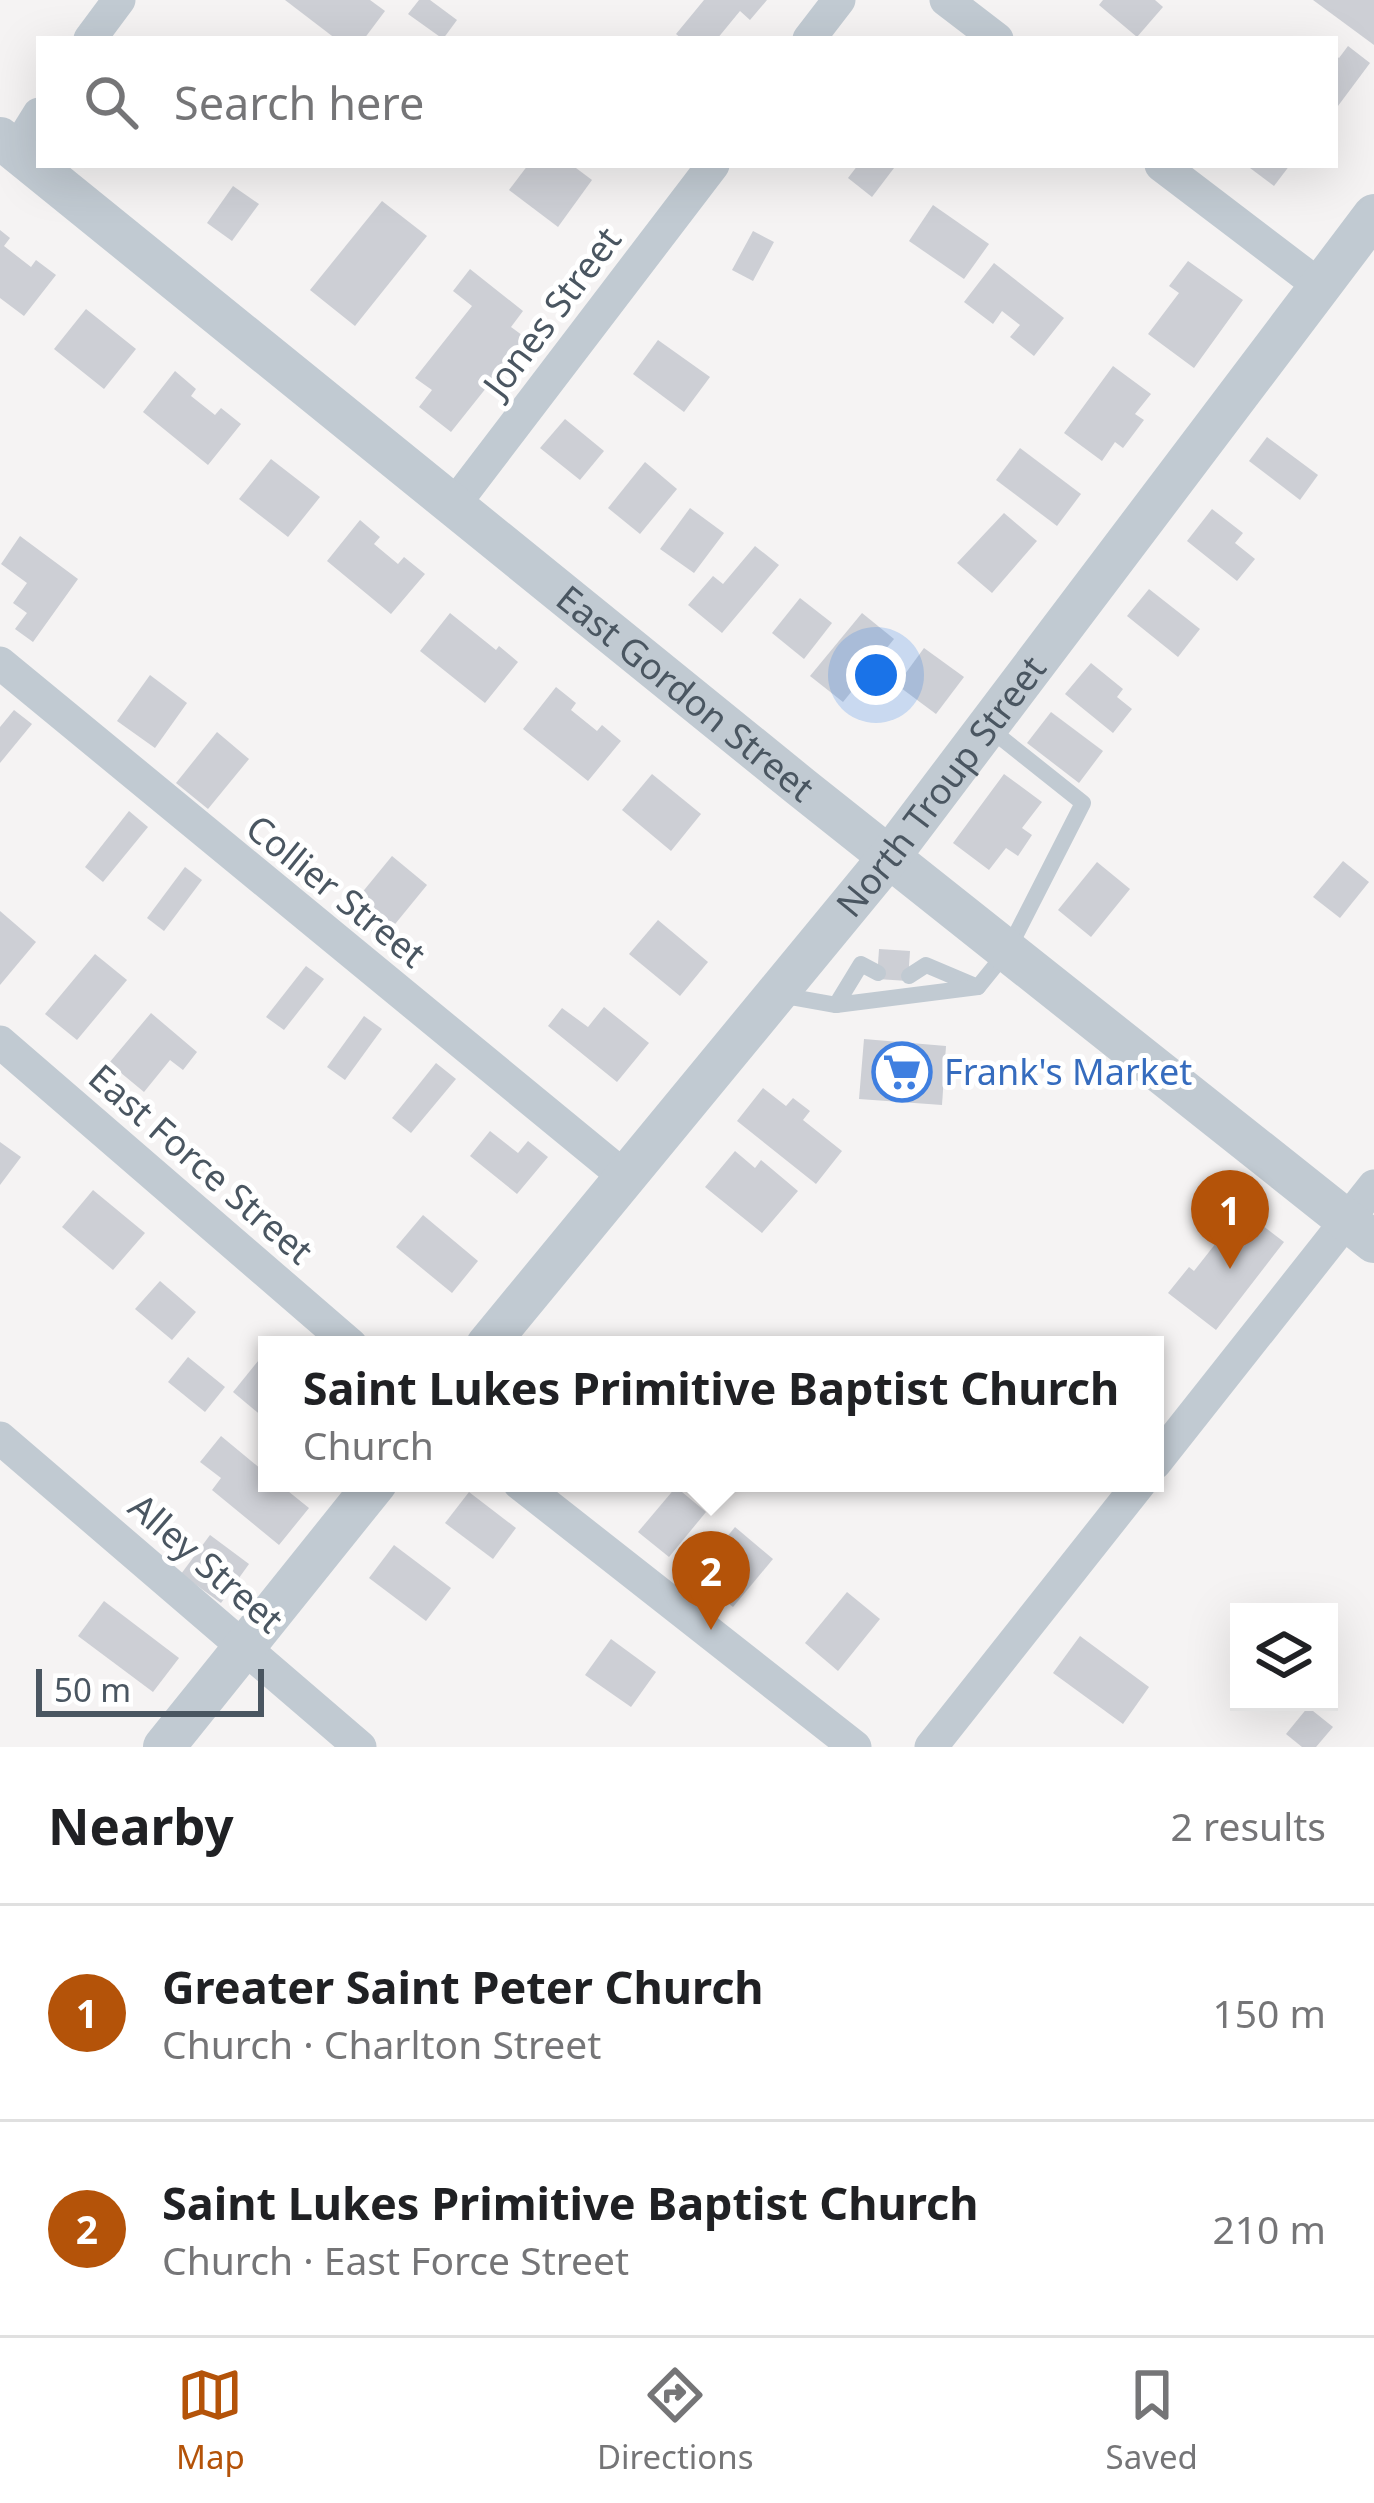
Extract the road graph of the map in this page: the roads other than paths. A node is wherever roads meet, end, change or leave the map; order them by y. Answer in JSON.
{"nodes":[{"id":1,"x":119,"y":0,"type":"edge"},
{"id":2,"x":838,"y":0,"type":"edge"},
{"id":3,"x":946,"y":0,"type":"edge"},
{"id":4,"x":92,"y":36,"type":"edge"},
{"id":5,"x":811,"y":36,"type":"edge"},
{"id":6,"x":993,"y":36,"type":"edge"},
{"id":7,"x":36,"y":117,"type":"edge"},
{"id":8,"x":8,"y":144,"type":"edge"},
{"id":9,"x":36,"y":167,"type":"edge"},
{"id":10,"x":38,"y":168,"type":"edge"},
{"id":11,"x":711,"y":168,"type":"edge"},
{"id":12,"x":1165,"y":168,"type":"edge"},
{"id":13,"x":1374,"y":215,"type":"edge"},
{"id":14,"x":1320,"y":286,"type":"junction"},
{"id":15,"x":454,"y":506,"type":"junction"},
{"id":16,"x":0,"y":663,"type":"edge"},
{"id":17,"x":986,"y":726,"type":"junction"},
{"id":18,"x":889,"y":856,"type":"junction"},
{"id":19,"x":1008,"y":950,"type":"junction"},
{"id":20,"x":879,"y":954,"type":"dead end"},
{"id":21,"x":909,"y":976,"type":"dead end"},
{"id":22,"x":977,"y":987,"type":"junction"},
{"id":23,"x":773,"y":994,"type":"junction"},
{"id":24,"x":836,"y":1005,"type":"junction"},
{"id":25,"x":0,"y":1042,"type":"edge"},
{"id":26,"x":625,"y":1177,"type":"junction"},
{"id":27,"x":1374,"y":1186,"type":"edge"},
{"id":28,"x":1360,"y":1231,"type":"edge"},
{"id":29,"x":341,"y":1336,"type":"edge"},
{"id":30,"x":494,"y":1336,"type":"edge"},
{"id":31,"x":0,"y":1438,"type":"edge"},
{"id":32,"x":1164,"y":1453,"type":"edge"},
{"id":33,"x":369,"y":1492,"type":"edge"},
{"id":34,"x":530,"y":1492,"type":"edge"},
{"id":35,"x":1133,"y":1492,"type":"edge"},
{"id":36,"x":243,"y":1648,"type":"junction"},
{"id":37,"x":164,"y":1747,"type":"edge"},
{"id":38,"x":360,"y":1747,"type":"edge"},
{"id":39,"x":855,"y":1747,"type":"edge"},
{"id":40,"x":931,"y":1747,"type":"edge"}],
"edges":[{"from":1,"to":4,"type":"street"},
{"from":2,"to":5,"type":"street"},
{"from":3,"to":6,"type":"street"},
{"from":7,"to":8,"type":"street"},
{"from":8,"to":9,"type":"street","name":"East Gordon Street"},
{"from":10,"to":15,"type":"street","name":"East Gordon Street"},
{"from":11,"to":15,"type":"street","name":"Jones Street"},
{"from":12,"to":14,"type":"street"},
{"from":13,"to":14,"type":"street","name":"North Troup Street"},
{"from":14,"to":17,"type":"street","name":"North Troup Street"},
{"from":15,"to":18,"type":"street","name":"East Gordon Street"},
{"from":16,"to":26,"type":"street","name":"Collier Street"},
{"from":17,"to":18,"type":"street","name":"North Troup Street"},
{"from":17,"to":19,"type":"lane"},
{"from":18,"to":19,"type":"street","name":"East Gordon Street"},
{"from":18,"to":23,"type":"street","name":"North Troup Street"},
{"from":19,"to":22,"type":"lane"},
{"from":19,"to":28,"type":"street","name":"East Gordon Street"},
{"from":20,"to":24,"type":"lane"},
{"from":21,"to":22,"type":"lane"},
{"from":22,"to":24,"type":"lane"},
{"from":23,"to":24,"type":"lane"},
{"from":23,"to":26,"type":"street","name":"North Troup Street"},
{"from":25,"to":29,"type":"street","name":"East Force Street"},
{"from":26,"to":30,"type":"street","name":"North Troup Street"},
{"from":27,"to":28,"type":"street"},
{"from":28,"to":32,"type":"street"},
{"from":31,"to":36,"type":"street","name":"Alley Street"},
{"from":33,"to":36,"type":"street"},
{"from":34,"to":39,"type":"street"},
{"from":35,"to":40,"type":"street"},
{"from":36,"to":37,"type":"street"},
{"from":36,"to":38,"type":"street","name":"Alley Street"}]}
